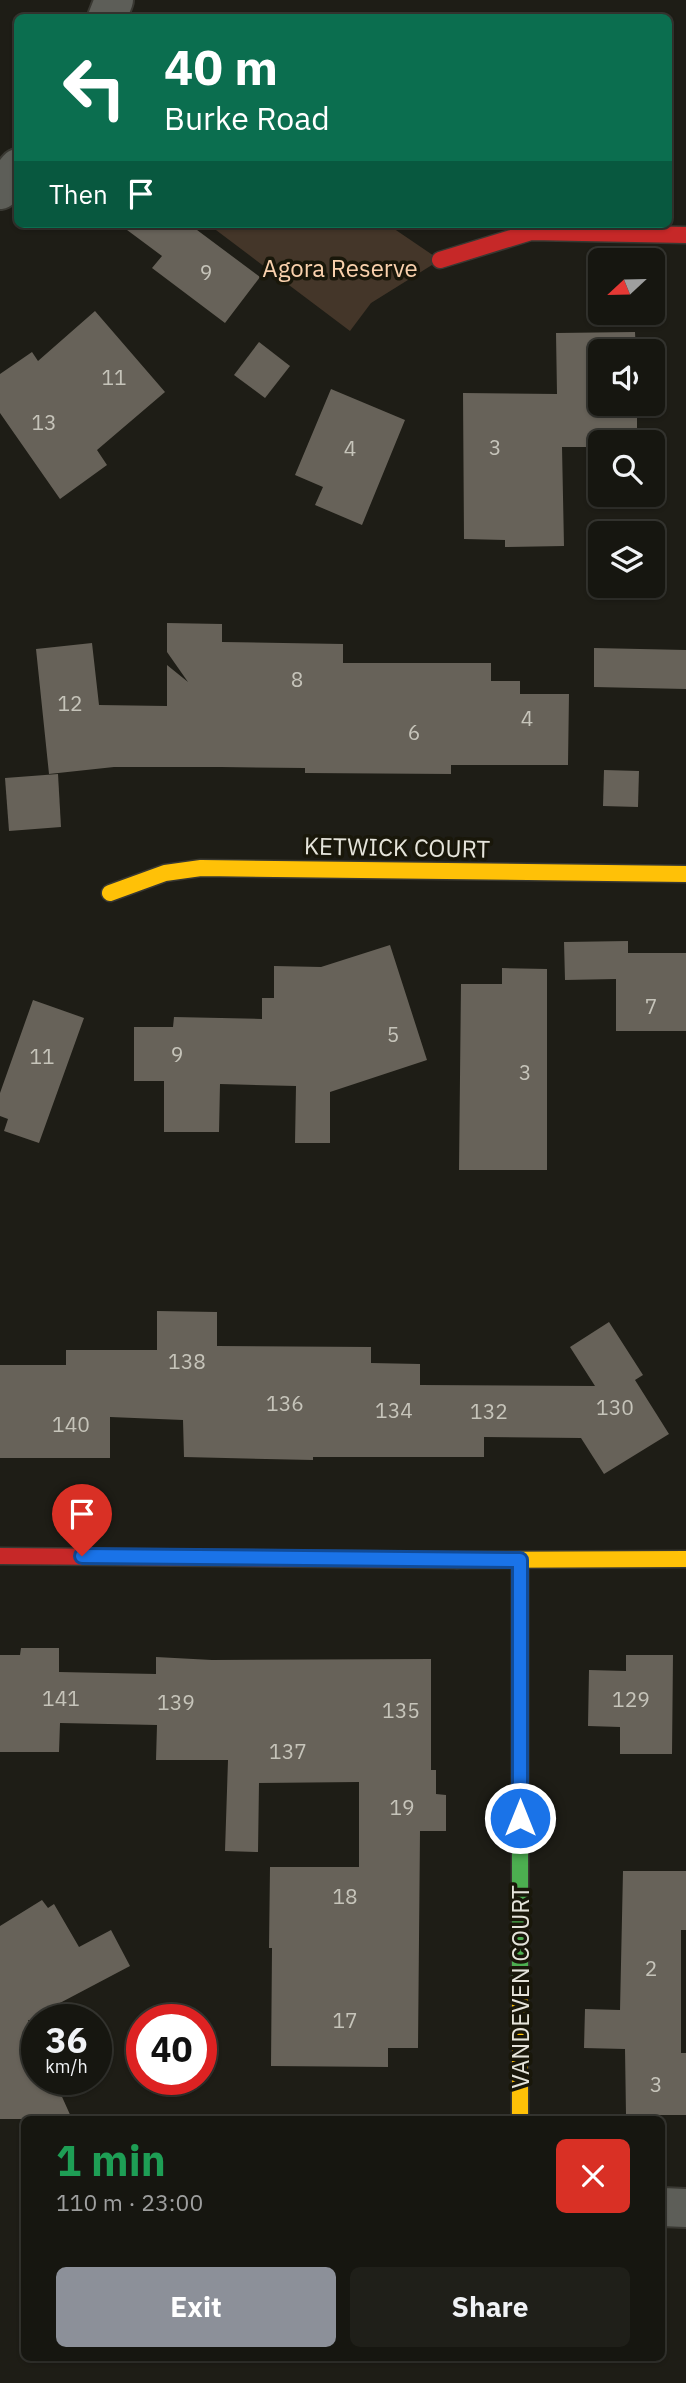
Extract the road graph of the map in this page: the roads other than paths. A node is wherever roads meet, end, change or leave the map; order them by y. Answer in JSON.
{"nodes":[{"id":1,"x":14,"y":173,"type":"edge"},
{"id":2,"x":0,"y":190,"type":"edge"},
{"id":3,"x":686,"y":235,"type":"edge"},
{"id":4,"x":440,"y":260,"type":"dead end"},
{"id":5,"x":686,"y":874,"type":"edge"},
{"id":6,"x":110,"y":892,"type":"dead end"},
{"id":7,"x":0,"y":1556,"type":"edge"},
{"id":8,"x":686,"y":1559,"type":"edge"},
{"id":9,"x":520,"y":1560,"type":"junction"},
{"id":10,"x":520,"y":2116,"type":"edge"},
{"id":11,"x":665,"y":2207,"type":"edge"},
{"id":12,"x":686,"y":2208,"type":"edge"}],
"edges":[{"from":1,"to":2,"type":"street"},
{"from":3,"to":4,"type":"street"},
{"from":5,"to":6,"type":"street","name":"KETWICK COURT"},
{"from":7,"to":9,"type":"street"},
{"from":8,"to":9,"type":"street"},
{"from":9,"to":10,"type":"street","name":"VANDEVEN COURT"},
{"from":11,"to":12,"type":"street"}]}
